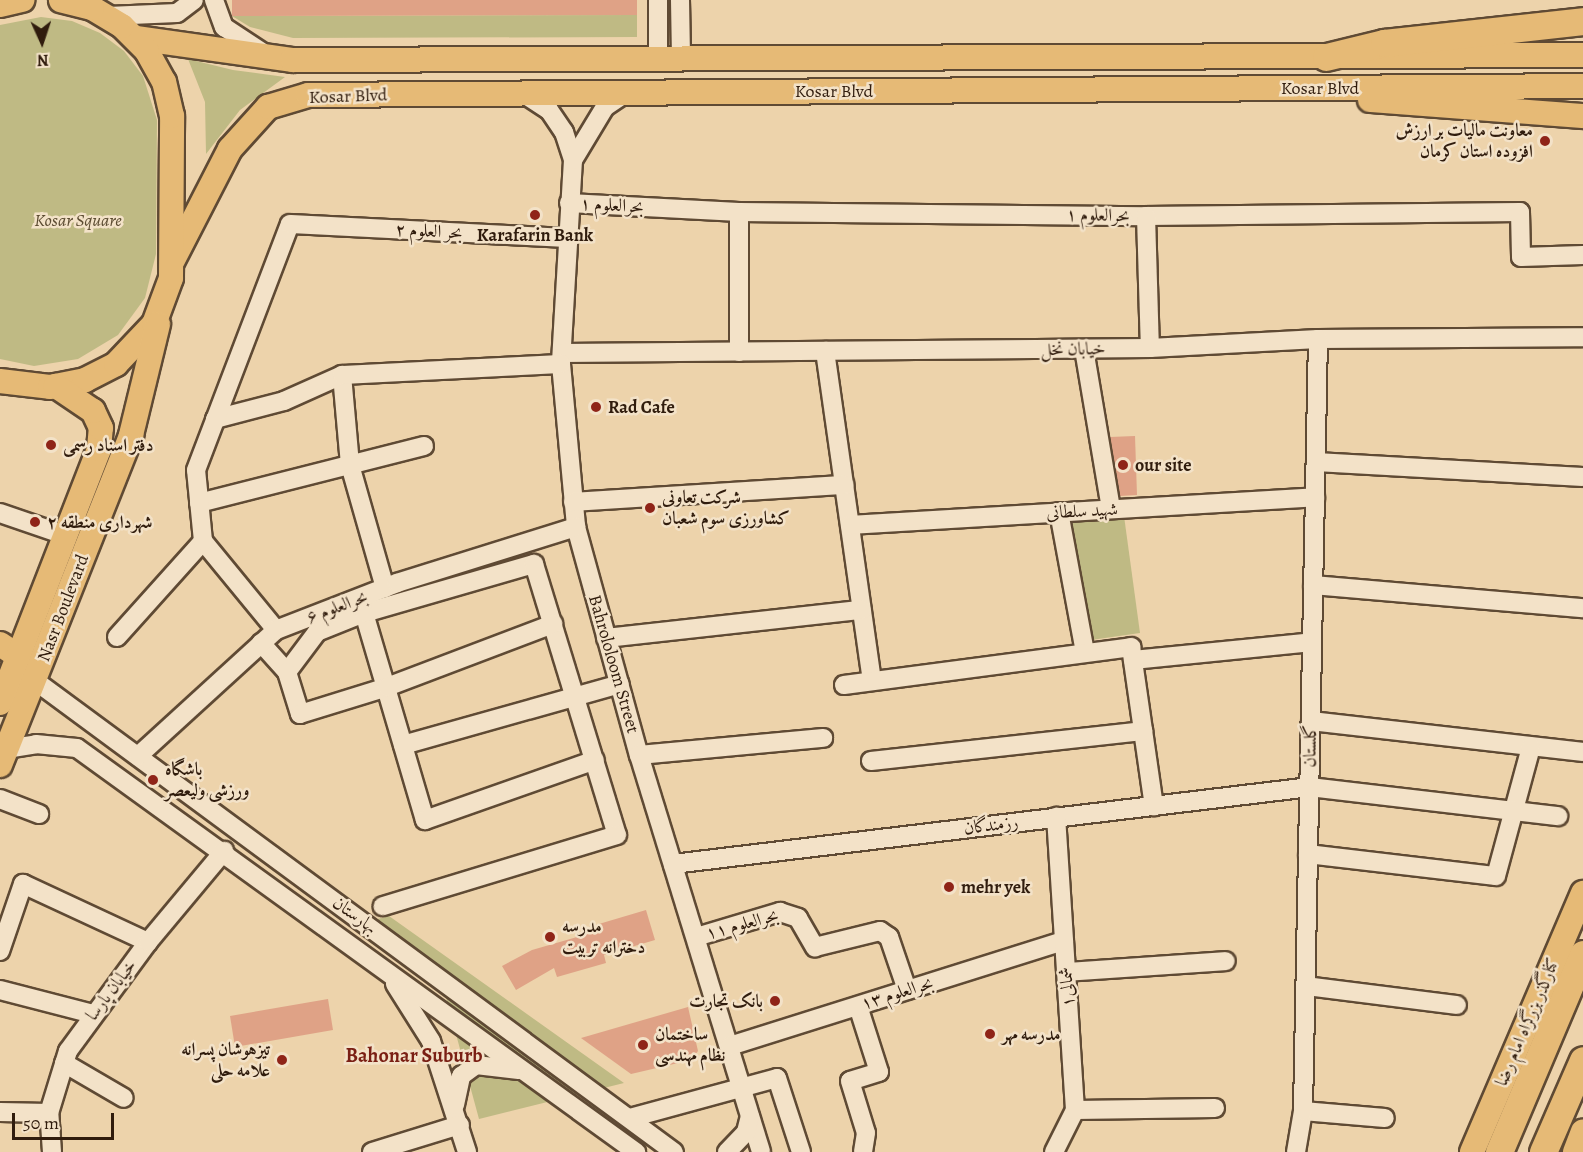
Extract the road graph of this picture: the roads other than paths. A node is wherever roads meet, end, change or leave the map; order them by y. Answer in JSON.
{"nodes":[{"id":1,"x":22,"y":0,"type":"edge"},
{"id":2,"x":61,"y":0,"type":"edge"},
{"id":3,"x":194,"y":0,"type":"edge"},
{"id":4,"x":214,"y":0,"type":"edge"},
{"id":5,"x":658,"y":0,"type":"edge"},
{"id":6,"x":680,"y":0,"type":"edge"},
{"id":7,"x":0,"y":5,"type":"edge"},
{"id":8,"x":95,"y":8,"type":"edge"},
{"id":9,"x":1583,"y":21,"type":"edge"},
{"id":10,"x":136,"y":38,"type":"junction"},
{"id":11,"x":1583,"y":55,"type":"edge"},
{"id":12,"x":1326,"y":57,"type":"junction"},
{"id":13,"x":669,"y":59,"type":"junction"},
{"id":14,"x":293,"y":60,"type":"junction"},
{"id":15,"x":1583,"y":86,"type":"edge"},
{"id":16,"x":1324,"y":89,"type":"junction"},
{"id":17,"x":626,"y":93,"type":"junction"},
{"id":18,"x":524,"y":94,"type":"junction"},
{"id":19,"x":1583,"y":116,"type":"edge"},
{"id":20,"x":573,"y":160,"type":"junction"},
{"id":21,"x":569,"y":203,"type":"junction"},
{"id":22,"x":739,"y":212,"type":"junction"},
{"id":23,"x":1146,"y":216,"type":"junction"},
{"id":24,"x":568,"y":238,"type":"junction"},
{"id":25,"x":1583,"y":255,"type":"edge"},
{"id":26,"x":173,"y":260,"type":"junction"},
{"id":27,"x":161,"y":311,"type":"junction"},
{"id":28,"x":1583,"y":337,"type":"edge"},
{"id":29,"x":1318,"y":339,"type":"junction"},
{"id":30,"x":1150,"y":348,"type":"junction"},
{"id":31,"x":1084,"y":349,"type":"junction"},
{"id":32,"x":739,"y":351,"type":"junction"},
{"id":33,"x":825,"y":351,"type":"junction"},
{"id":34,"x":562,"y":359,"type":"junction"},
{"id":35,"x":342,"y":375,"type":"junction"},
{"id":36,"x":0,"y":381,"type":"edge"},
{"id":37,"x":56,"y":386,"type":"junction"},
{"id":38,"x":215,"y":420,"type":"junction"},
{"id":39,"x":424,"y":446,"type":"dead end"},
{"id":40,"x":1316,"y":462,"type":"junction"},
{"id":41,"x":350,"y":465,"type":"junction"},
{"id":42,"x":1583,"y":477,"type":"edge"},
{"id":43,"x":844,"y":485,"type":"junction"},
{"id":44,"x":1315,"y":497,"type":"junction"},
{"id":45,"x":573,"y":502,"type":"junction"},
{"id":46,"x":199,"y":503,"type":"junction"},
{"id":47,"x":1111,"y":509,"type":"junction"},
{"id":48,"x":1059,"y":512,"type":"junction"},
{"id":49,"x":0,"y":513,"type":"edge"},
{"id":50,"x":849,"y":525,"type":"junction"},
{"id":51,"x":576,"y":527,"type":"junction"},
{"id":52,"x":67,"y":536,"type":"junction"},
{"id":53,"x":203,"y":542,"type":"junction"},
{"id":54,"x":1313,"y":585,"type":"junction"},
{"id":55,"x":385,"y":588,"type":"junction"},
{"id":56,"x":1583,"y":608,"type":"edge"},
{"id":57,"x":861,"y":610,"type":"junction"},
{"id":58,"x":364,"y":613,"type":"junction"},
{"id":59,"x":553,"y":624,"type":"junction"},
{"id":60,"x":276,"y":630,"type":"junction"},
{"id":61,"x":117,"y":637,"type":"dead end"},
{"id":62,"x":606,"y":638,"type":"junction"},
{"id":63,"x":1312,"y":642,"type":"junction"},
{"id":64,"x":261,"y":643,"type":"junction"},
{"id":65,"x":9,"y":650,"type":"edge"},
{"id":66,"x":1084,"y":652,"type":"junction"},
{"id":67,"x":1133,"y":660,"type":"junction"},
{"id":68,"x":287,"y":672,"type":"junction"},
{"id":69,"x":34,"y":680,"type":"junction"},
{"id":70,"x":872,"y":681,"type":"junction"},
{"id":71,"x":620,"y":684,"type":"junction"},
{"id":72,"x":844,"y":684,"type":"dead end"},
{"id":73,"x":387,"y":687,"type":"junction"},
{"id":74,"x":2,"y":694,"type":"edge"},
{"id":75,"x":577,"y":695,"type":"junction"},
{"id":76,"x":1311,"y":721,"type":"junction"},
{"id":77,"x":93,"y":722,"type":"junction"},
{"id":78,"x":1143,"y":731,"type":"junction"},
{"id":79,"x":823,"y":738,"type":"dead end"},
{"id":80,"x":403,"y":745,"type":"junction"},
{"id":81,"x":1531,"y":747,"type":"junction"},
{"id":82,"x":77,"y":748,"type":"junction"},
{"id":83,"x":1583,"y":752,"type":"edge"},
{"id":84,"x":639,"y":755,"type":"junction"},
{"id":85,"x":138,"y":756,"type":"junction"},
{"id":86,"x":3,"y":757,"type":"edge"},
{"id":87,"x":595,"y":760,"type":"junction"},
{"id":88,"x":871,"y":761,"type":"dead end"},
{"id":89,"x":1310,"y":787,"type":"junction"},
{"id":90,"x":0,"y":799,"type":"edge"},
{"id":91,"x":1154,"y":806,"type":"junction"},
{"id":92,"x":1513,"y":811,"type":"junction"},
{"id":93,"x":39,"y":814,"type":"dead end"},
{"id":94,"x":1558,"y":816,"type":"dead end"},
{"id":95,"x":1056,"y":818,"type":"junction"},
{"id":96,"x":224,"y":851,"type":"junction"},
{"id":97,"x":1308,"y":854,"type":"junction"},
{"id":98,"x":673,"y":864,"type":"junction"},
{"id":99,"x":1583,"y":893,"type":"edge"},
{"id":100,"x":383,"y":906,"type":"dead end"},
{"id":101,"x":696,"y":937,"type":"junction"},
{"id":102,"x":1064,"y":941,"type":"junction"},
{"id":103,"x":148,"y":942,"type":"junction"},
{"id":104,"x":0,"y":951,"type":"edge"},
{"id":105,"x":1583,"y":954,"type":"edge"},
{"id":106,"x":1226,"y":961,"type":"dead end"},
{"id":107,"x":387,"y":972,"type":"junction"},
{"id":108,"x":1066,"y":972,"type":"junction"},
{"id":109,"x":1305,"y":986,"type":"junction"},
{"id":110,"x":1555,"y":987,"type":"junction"},
{"id":111,"x":0,"y":990,"type":"edge"},
{"id":112,"x":908,"y":990,"type":"junction"},
{"id":113,"x":1457,"y":1005,"type":"dead end"},
{"id":114,"x":858,"y":1006,"type":"junction"},
{"id":115,"x":93,"y":1014,"type":"junction"},
{"id":116,"x":730,"y":1046,"type":"junction"},
{"id":117,"x":1583,"y":1060,"type":"edge"},
{"id":118,"x":64,"y":1064,"type":"junction"},
{"id":119,"x":523,"y":1071,"type":"junction"},
{"id":120,"x":742,"y":1087,"type":"junction"},
{"id":121,"x":124,"y":1098,"type":"dead end"},
{"id":122,"x":604,"y":1099,"type":"junction"},
{"id":123,"x":455,"y":1105,"type":"junction"},
{"id":124,"x":1215,"y":1108,"type":"dead end"},
{"id":125,"x":1074,"y":1110,"type":"junction"},
{"id":126,"x":1303,"y":1111,"type":"junction"},
{"id":127,"x":0,"y":1112,"type":"edge"},
{"id":128,"x":49,"y":1113,"type":"junction"},
{"id":129,"x":750,"y":1116,"type":"junction"},
{"id":130,"x":630,"y":1118,"type":"junction"},
{"id":131,"x":1385,"y":1118,"type":"dead end"},
{"id":132,"x":593,"y":1119,"type":"junction"},
{"id":133,"x":459,"y":1125,"type":"junction"},
{"id":134,"x":1583,"y":1131,"type":"edge"},
{"id":135,"x":52,"y":1152,"type":"edge"},
{"id":136,"x":372,"y":1152,"type":"edge"},
{"id":137,"x":467,"y":1152,"type":"edge"},
{"id":138,"x":636,"y":1152,"type":"edge"},
{"id":139,"x":674,"y":1152,"type":"edge"},
{"id":140,"x":727,"y":1152,"type":"edge"},
{"id":141,"x":761,"y":1152,"type":"edge"},
{"id":142,"x":801,"y":1152,"type":"edge"},
{"id":143,"x":862,"y":1152,"type":"edge"},
{"id":144,"x":1054,"y":1152,"type":"edge"},
{"id":145,"x":1296,"y":1152,"type":"edge"},
{"id":146,"x":1472,"y":1152,"type":"edge"},
{"id":147,"x":1499,"y":1152,"type":"edge"},
{"id":148,"x":1543,"y":1152,"type":"edge"},
{"id":149,"x":1575,"y":1152,"type":"edge"}],
"edges":[{"from":1,"to":7,"type":"main road"},
{"from":2,"to":8,"type":"main road"},
{"from":3,"to":8,"type":"street"},
{"from":4,"to":14,"type":"street"},
{"from":5,"to":13,"type":"street"},
{"from":6,"to":13,"type":"street"},
{"from":8,"to":10,"type":"main road"},
{"from":9,"to":12,"type":"highway"},
{"from":10,"to":14,"type":"main road","name":"Kosar Blvd"},
{"from":10,"to":26,"type":"main road"},
{"from":11,"to":12,"type":"main road","name":"Kosar Blvd"},
{"from":12,"to":13,"type":"main road","name":"Kosar Blvd"},
{"from":13,"to":14,"type":"main road","name":"Kosar Blvd"},
{"from":15,"to":16,"type":"main road","name":"Kosar Blvd"},
{"from":16,"to":17,"type":"main road","name":"Kosar Blvd"},
{"from":16,"to":19,"type":"main road"},
{"from":17,"to":18,"type":"main road","name":"Kosar Blvd"},
{"from":17,"to":20,"type":"street"},
{"from":18,"to":20,"type":"street"},
{"from":18,"to":26,"type":"main road","name":"Kosar Blvd"},
{"from":20,"to":21,"type":"street","name":"Bahrololoom Street"},
{"from":21,"to":22,"type":"street","name":"بحرالعلوم ۱"},
{"from":21,"to":24,"type":"street","name":"Bahrololoom Street"},
{"from":22,"to":23,"type":"street","name":"بحرالعلوم ۱"},
{"from":22,"to":32,"type":"street"},
{"from":23,"to":25,"type":"street","name":"بحرالعلوم ۱"},
{"from":23,"to":30,"type":"street"},
{"from":24,"to":34,"type":"street","name":"Bahrololoom Street"},
{"from":24,"to":38,"type":"street","name":"بحر العلوم ۲"},
{"from":26,"to":27,"type":"main road"},
{"from":27,"to":37,"type":"main road"},
{"from":27,"to":69,"type":"main road","name":"Nasr Boulevard"},
{"from":28,"to":29,"type":"street","name":"خیابان نخل"},
{"from":29,"to":30,"type":"street","name":"خیابان نخل"},
{"from":29,"to":40,"type":"street","name":"گلستان"},
{"from":30,"to":31,"type":"street","name":"خیابان نخل"},
{"from":31,"to":33,"type":"street","name":"خیابان نخل"},
{"from":31,"to":47,"type":"street"},
{"from":32,"to":33,"type":"street","name":"خیابان نخل"},
{"from":32,"to":34,"type":"street","name":"خیابان نخل"},
{"from":33,"to":43,"type":"street"},
{"from":34,"to":35,"type":"street","name":"خیابان نخل"},
{"from":34,"to":45,"type":"street","name":"Bahrololoom Street"},
{"from":35,"to":38,"type":"street"},
{"from":35,"to":41,"type":"street"},
{"from":36,"to":37,"type":"main road"},
{"from":37,"to":52,"type":"main road","name":"Nasr Boulevard"},
{"from":38,"to":46,"type":"street"},
{"from":39,"to":41,"type":"street"},
{"from":40,"to":42,"type":"street"},
{"from":40,"to":44,"type":"street","name":"گلستان"},
{"from":41,"to":46,"type":"street"},
{"from":41,"to":55,"type":"street"},
{"from":43,"to":45,"type":"street"},
{"from":43,"to":50,"type":"street"},
{"from":44,"to":47,"type":"street","name":"شهید سلطانی"},
{"from":44,"to":54,"type":"street","name":"گلستان"},
{"from":45,"to":51,"type":"street","name":"Bahrololoom Street"},
{"from":46,"to":53,"type":"street"},
{"from":47,"to":48,"type":"street","name":"شهید سلطانی"},
{"from":48,"to":50,"type":"street","name":"شهید سلطانی"},
{"from":48,"to":66,"type":"street"},
{"from":49,"to":52,"type":"street"},
{"from":50,"to":57,"type":"street"},
{"from":51,"to":55,"type":"street","name":"بحرالعلوم ۶"},
{"from":51,"to":62,"type":"street","name":"Bahrololoom Street"},
{"from":52,"to":65,"type":"main road","name":"Nasr Boulevard"},
{"from":53,"to":60,"type":"street"},
{"from":53,"to":61,"type":"street"},
{"from":54,"to":56,"type":"street"},
{"from":54,"to":63,"type":"street","name":"گلستان"},
{"from":55,"to":60,"type":"street","name":"بحرالعلوم ۶"},
{"from":57,"to":62,"type":"street"},
{"from":57,"to":70,"type":"street"},
{"from":58,"to":59,"type":"street"},
{"from":58,"to":68,"type":"street"},
{"from":58,"to":73,"type":"street"},
{"from":59,"to":73,"type":"street"},
{"from":59,"to":75,"type":"street"},
{"from":60,"to":64,"type":"street","name":"بحرالعلوم ۶"},
{"from":62,"to":71,"type":"street","name":"Bahrololoom Street"},
{"from":63,"to":67,"type":"street"},
{"from":63,"to":76,"type":"street","name":"گلستان"},
{"from":64,"to":68,"type":"street"},
{"from":64,"to":85,"type":"street","name":"بحرالعلوم ۶"},
{"from":65,"to":74,"type":"main road","name":"Nasr Boulevard"},
{"from":66,"to":67,"type":"street"},
{"from":66,"to":70,"type":"street"},
{"from":67,"to":78,"type":"street"},
{"from":68,"to":73,"type":"street"},
{"from":69,"to":77,"type":"street","name":"بهارستان"},
{"from":69,"to":86,"type":"main road","name":"Nasr Boulevard"},
{"from":70,"to":72,"type":"street"},
{"from":71,"to":75,"type":"street"},
{"from":71,"to":84,"type":"street","name":"Bahrololoom Street"},
{"from":73,"to":80,"type":"street"},
{"from":75,"to":80,"type":"street"},
{"from":75,"to":87,"type":"street"},
{"from":76,"to":81,"type":"street"},
{"from":76,"to":89,"type":"street","name":"گلستان"},
{"from":77,"to":82,"type":"street"},
{"from":77,"to":85,"type":"street","name":"بهارستان"},
{"from":78,"to":88,"type":"street"},
{"from":78,"to":91,"type":"street"},
{"from":79,"to":84,"type":"street"},
{"from":80,"to":87,"type":"street"},
{"from":81,"to":83,"type":"street"},
{"from":81,"to":92,"type":"street"},
{"from":82,"to":86,"type":"street","name":"بهارستان"},
{"from":82,"to":96,"type":"street","name":"بهارستان"},
{"from":84,"to":98,"type":"street","name":"Bahrololoom Street"},
{"from":85,"to":122,"type":"street","name":"بهارستان"},
{"from":87,"to":100,"type":"street"},
{"from":89,"to":91,"type":"street","name":"رزمندگان"},
{"from":89,"to":92,"type":"street","name":"رزمندگان"},
{"from":89,"to":97,"type":"street","name":"گلستان"},
{"from":90,"to":93,"type":"street"},
{"from":91,"to":95,"type":"street","name":"رزمندگان"},
{"from":92,"to":94,"type":"street","name":"رزمندگان"},
{"from":92,"to":97,"type":"street"},
{"from":95,"to":98,"type":"street","name":"رزمندگان"},
{"from":95,"to":102,"type":"street","name":"شمالی۱"},
{"from":96,"to":103,"type":"street","name":"خیابان پارسا"},
{"from":96,"to":107,"type":"street","name":"بهارستان"},
{"from":97,"to":109,"type":"street","name":"گلستان"},
{"from":98,"to":101,"type":"street","name":"Bahrololoom Street"},
{"from":99,"to":110,"type":"main road","name":"کنارگذر بزرگراه امام رضا"},
{"from":101,"to":112,"type":"street","name":"بحرالعلوم ۱۱"},
{"from":101,"to":116,"type":"street","name":"Bahrololoom Street"},
{"from":102,"to":108,"type":"street","name":"شمالی۱"},
{"from":102,"to":112,"type":"street","name":"بحرالعلوم ۱۳"},
{"from":103,"to":104,"type":"street"},
{"from":103,"to":115,"type":"street","name":"خیابان پارسا"},
{"from":105,"to":110,"type":"highway"},
{"from":106,"to":108,"type":"street"},
{"from":107,"to":119,"type":"street","name":"بهارستان"},
{"from":107,"to":123,"type":"street"},
{"from":108,"to":125,"type":"street","name":"شمالی۱"},
{"from":109,"to":113,"type":"street"},
{"from":109,"to":126,"type":"street","name":"گلستان"},
{"from":110,"to":146,"type":"main road","name":"کنارگذر بزرگراه امام رضا"},
{"from":110,"to":147,"type":"highway"},
{"from":111,"to":115,"type":"street"},
{"from":112,"to":114,"type":"street","name":"بحرالعلوم ۱۳"},
{"from":114,"to":116,"type":"street","name":"بحرالعلوم ۱۳"},
{"from":114,"to":143,"type":"street"},
{"from":115,"to":118,"type":"street","name":"خیابان پارسا"},
{"from":116,"to":120,"type":"street","name":"Bahrololoom Street"},
{"from":117,"to":148,"type":"highway"},
{"from":118,"to":121,"type":"street"},
{"from":118,"to":128,"type":"street","name":"خیابان پارسا"},
{"from":119,"to":123,"type":"street"},
{"from":119,"to":132,"type":"street","name":"بهارستان"},
{"from":120,"to":129,"type":"street","name":"Bahrololoom Street"},
{"from":120,"to":130,"type":"street"},
{"from":120,"to":142,"type":"street"},
{"from":122,"to":130,"type":"street","name":"بهارستان"},
{"from":122,"to":132,"type":"street"},
{"from":123,"to":133,"type":"street"},
{"from":124,"to":125,"type":"street"},
{"from":125,"to":144,"type":"street","name":"شمالی۱"},
{"from":126,"to":131,"type":"street"},
{"from":126,"to":145,"type":"street","name":"گلستان"},
{"from":127,"to":128,"type":"street"},
{"from":128,"to":135,"type":"street","name":"خیابان پارسا"},
{"from":129,"to":140,"type":"street"},
{"from":129,"to":141,"type":"street","name":"Bahrololoom Street"},
{"from":130,"to":139,"type":"street","name":"بهارستان"},
{"from":132,"to":138,"type":"street","name":"بهارستان"},
{"from":133,"to":136,"type":"street"},
{"from":133,"to":137,"type":"street"},
{"from":134,"to":149,"type":"main road"}]}
